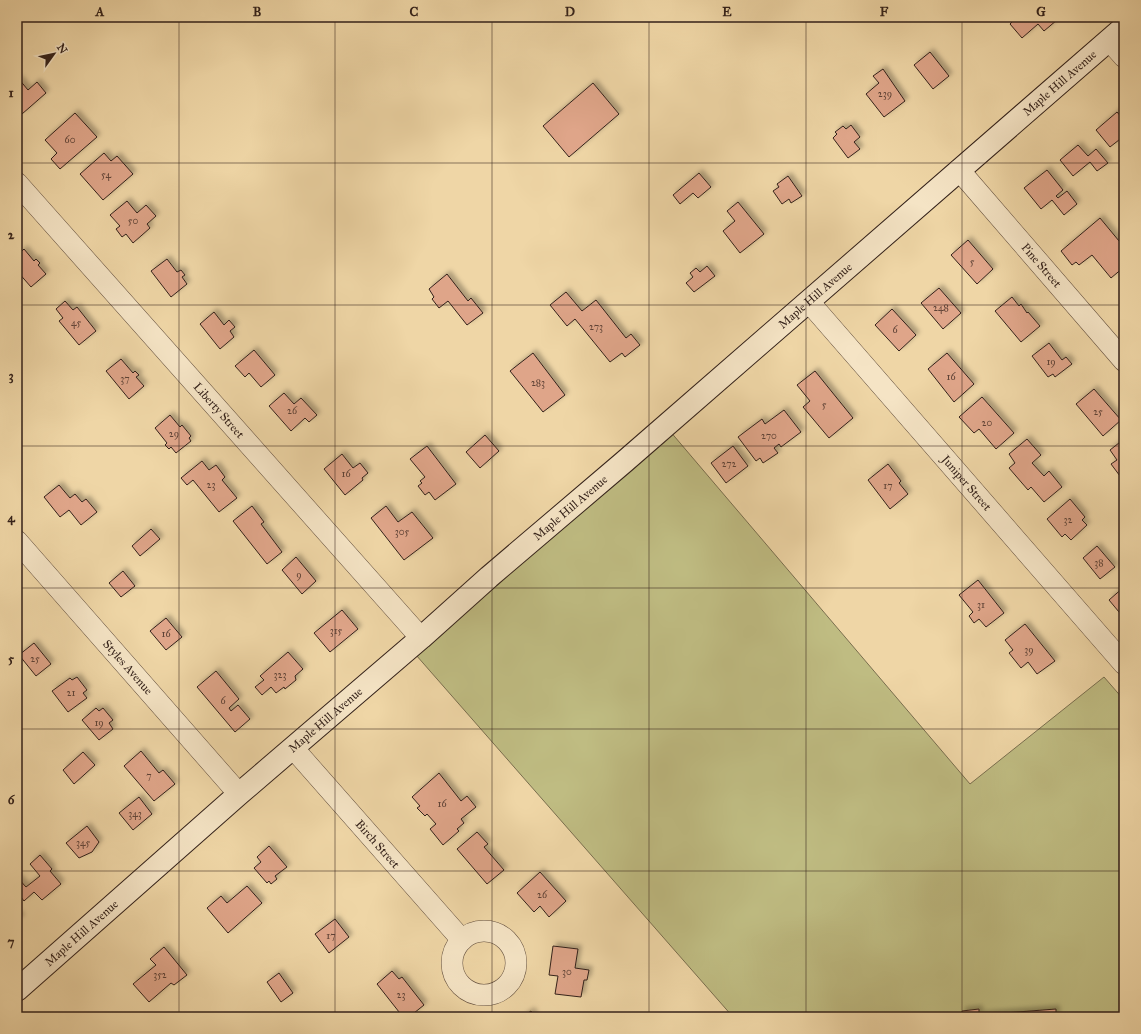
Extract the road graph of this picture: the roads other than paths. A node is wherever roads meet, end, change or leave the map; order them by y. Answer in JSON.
{"nodes":[{"id":1,"x":1116,"y":34,"type":"edge"},
{"id":2,"x":1124,"y":57,"type":"edge"},
{"id":3,"x":958,"y":170,"type":"junction"},
{"id":4,"x":17,"y":183,"type":"edge"},
{"id":5,"x":809,"y":302,"type":"junction"},
{"id":6,"x":1124,"y":361,"type":"edge"},
{"id":7,"x":17,"y":541,"type":"edge"},
{"id":8,"x":421,"y":638,"type":"junction"},
{"id":9,"x":1124,"y":664,"type":"edge"},
{"id":10,"x":293,"y":748,"type":"junction"},
{"id":11,"x":239,"y":794,"type":"junction"},
{"id":12,"x":462,"y":940,"type":"dead end"},
{"id":13,"x":17,"y":990,"type":"edge"}],
"edges":[{"from":1,"to":2,"type":"street"},
{"from":1,"to":3,"type":"street","name":"Maple Hill Avenue"},
{"from":3,"to":5,"type":"street","name":"Maple Hill Avenue"},
{"from":3,"to":6,"type":"street","name":"Pine Street"},
{"from":4,"to":8,"type":"street","name":"Liberty Street"},
{"from":5,"to":8,"type":"street","name":"Maple Hill Avenue"},
{"from":5,"to":9,"type":"street","name":"Juniper Street"},
{"from":7,"to":11,"type":"street","name":"Styles Avenue"},
{"from":8,"to":10,"type":"street","name":"Maple Hill Avenue"},
{"from":10,"to":11,"type":"street","name":"Maple Hill Avenue"},
{"from":10,"to":12,"type":"street","name":"Birch Street"},
{"from":11,"to":13,"type":"street","name":"Maple Hill Avenue"}]}
